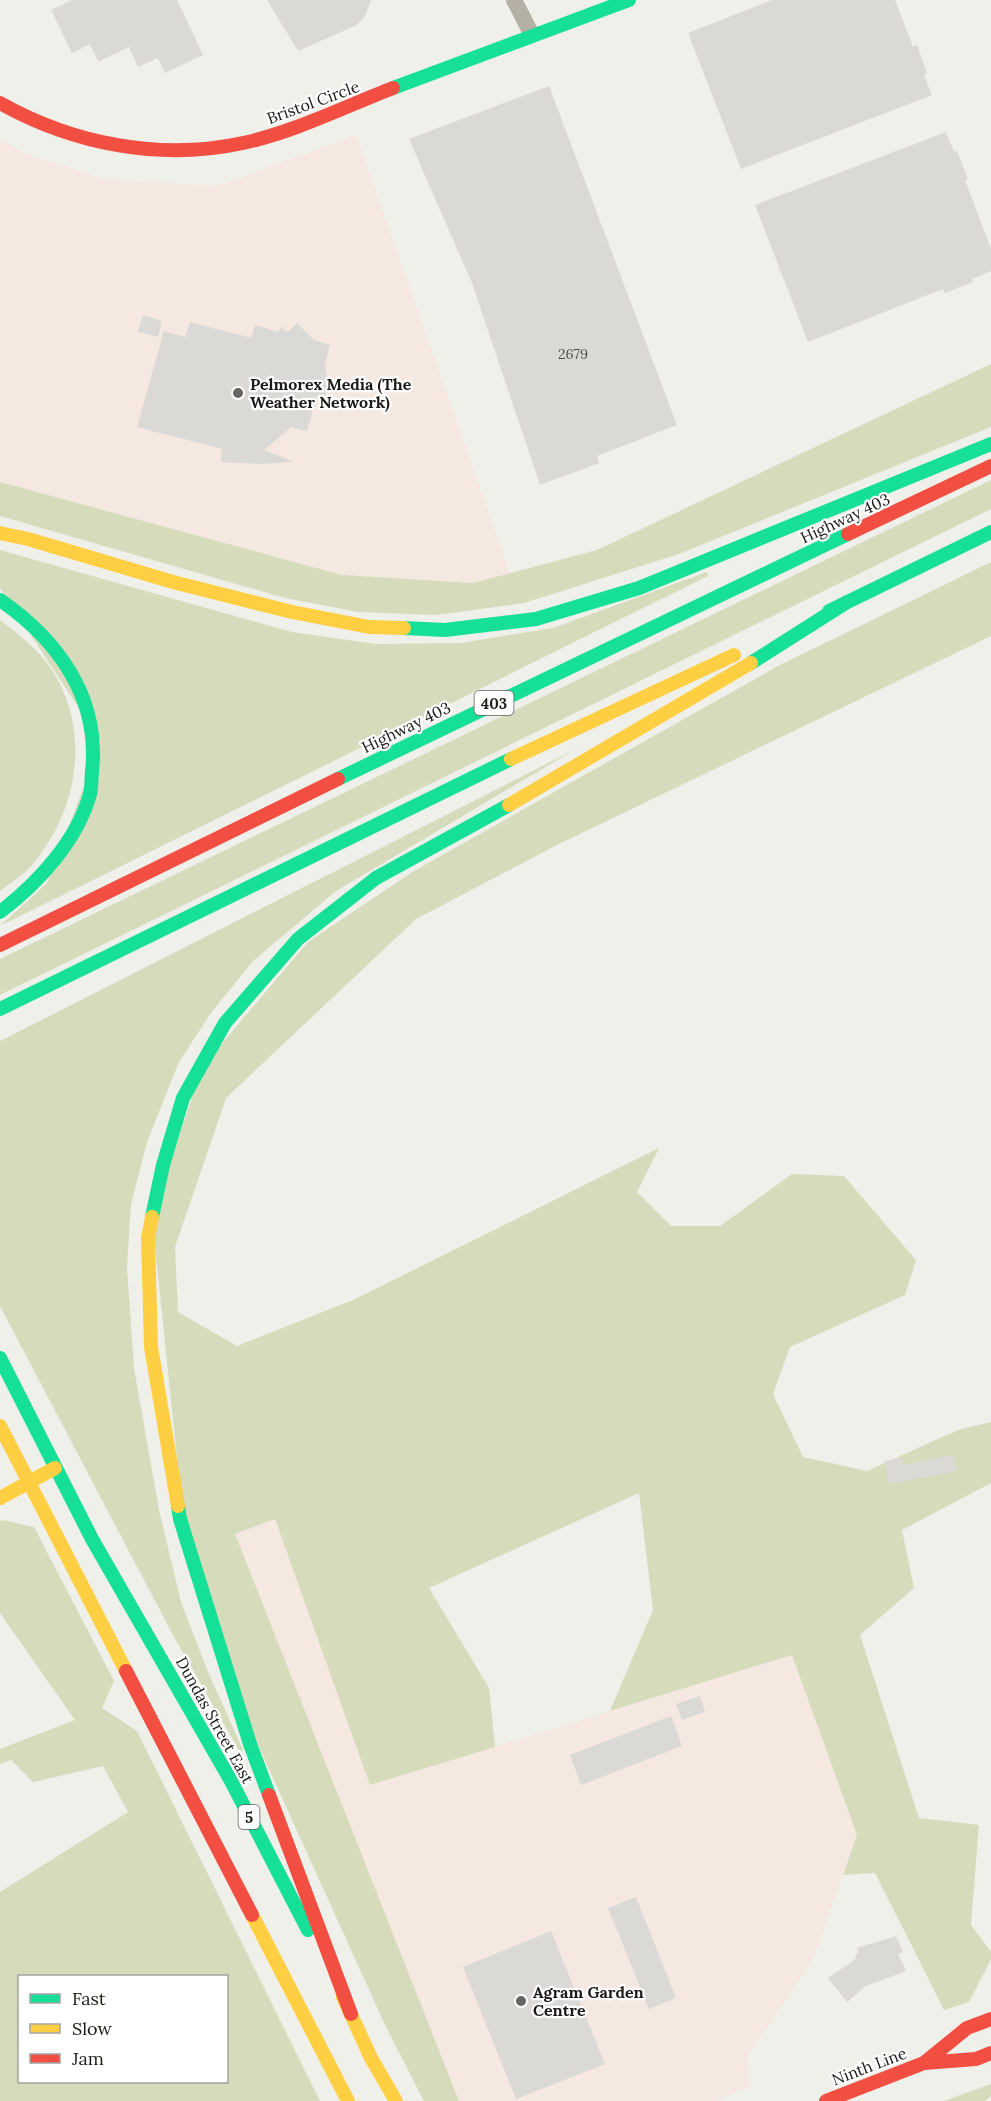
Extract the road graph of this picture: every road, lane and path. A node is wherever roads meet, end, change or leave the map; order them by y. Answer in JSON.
{"nodes":[{"id":1,"x":514,"y":0,"type":"edge"},
{"id":2,"x":629,"y":0,"type":"edge"},
{"id":3,"x":532,"y":35,"type":"junction"},
{"id":4,"x":0,"y":103,"type":"edge"},
{"id":5,"x":991,"y":444,"type":"edge"},
{"id":6,"x":991,"y":466,"type":"edge"},
{"id":7,"x":991,"y":532,"type":"edge"},
{"id":8,"x":0,"y":533,"type":"edge"},
{"id":9,"x":0,"y":600,"type":"edge"},
{"id":10,"x":847,"y":602,"type":"junction"},
{"id":11,"x":0,"y":912,"type":"edge"},
{"id":12,"x":0,"y":945,"type":"edge"},
{"id":13,"x":0,"y":1009,"type":"edge"},
{"id":14,"x":0,"y":1358,"type":"edge"},
{"id":15,"x":0,"y":1426,"type":"edge"},
{"id":16,"x":55,"y":1468,"type":"junction"},
{"id":17,"x":29,"y":1481,"type":"junction"},
{"id":18,"x":0,"y":1498,"type":"edge"},
{"id":19,"x":351,"y":2014,"type":"junction"},
{"id":20,"x":991,"y":2019,"type":"edge"},
{"id":21,"x":991,"y":2053,"type":"edge"},
{"id":22,"x":924,"y":2063,"type":"junction"},
{"id":23,"x":348,"y":2101,"type":"edge"},
{"id":24,"x":396,"y":2101,"type":"edge"},
{"id":25,"x":826,"y":2101,"type":"edge"}],
"edges":[{"from":1,"to":3,"type":"street"},
{"from":2,"to":3,"type":"main road","name":"Bristol Circle"},
{"from":3,"to":4,"type":"main road","name":"Bristol Circle"},
{"from":5,"to":8,"type":"main road"},
{"from":6,"to":12,"type":"main road","name":"Highway 403","number":"403"},
{"from":7,"to":10,"type":"main road"},
{"from":9,"to":11,"type":"main road"},
{"from":10,"to":13,"type":"main road"},
{"from":10,"to":19,"type":"main road"},
{"from":14,"to":16,"type":"main road","name":"Dundas Street East","number":"5"},
{"from":15,"to":17,"type":"main road"},
{"from":16,"to":17,"type":"main road"},
{"from":16,"to":19,"type":"main road","name":"Dundas Street East","number":"5"},
{"from":17,"to":18,"type":"main road"},
{"from":17,"to":23,"type":"main road"},
{"from":19,"to":24,"type":"main road","name":"Dundas Street East","number":"5"},
{"from":20,"to":22,"type":"main road","name":"Ninth Line"},
{"from":21,"to":22,"type":"main road","name":"Ninth Line"},
{"from":22,"to":25,"type":"main road","name":"Ninth Line"}]}
